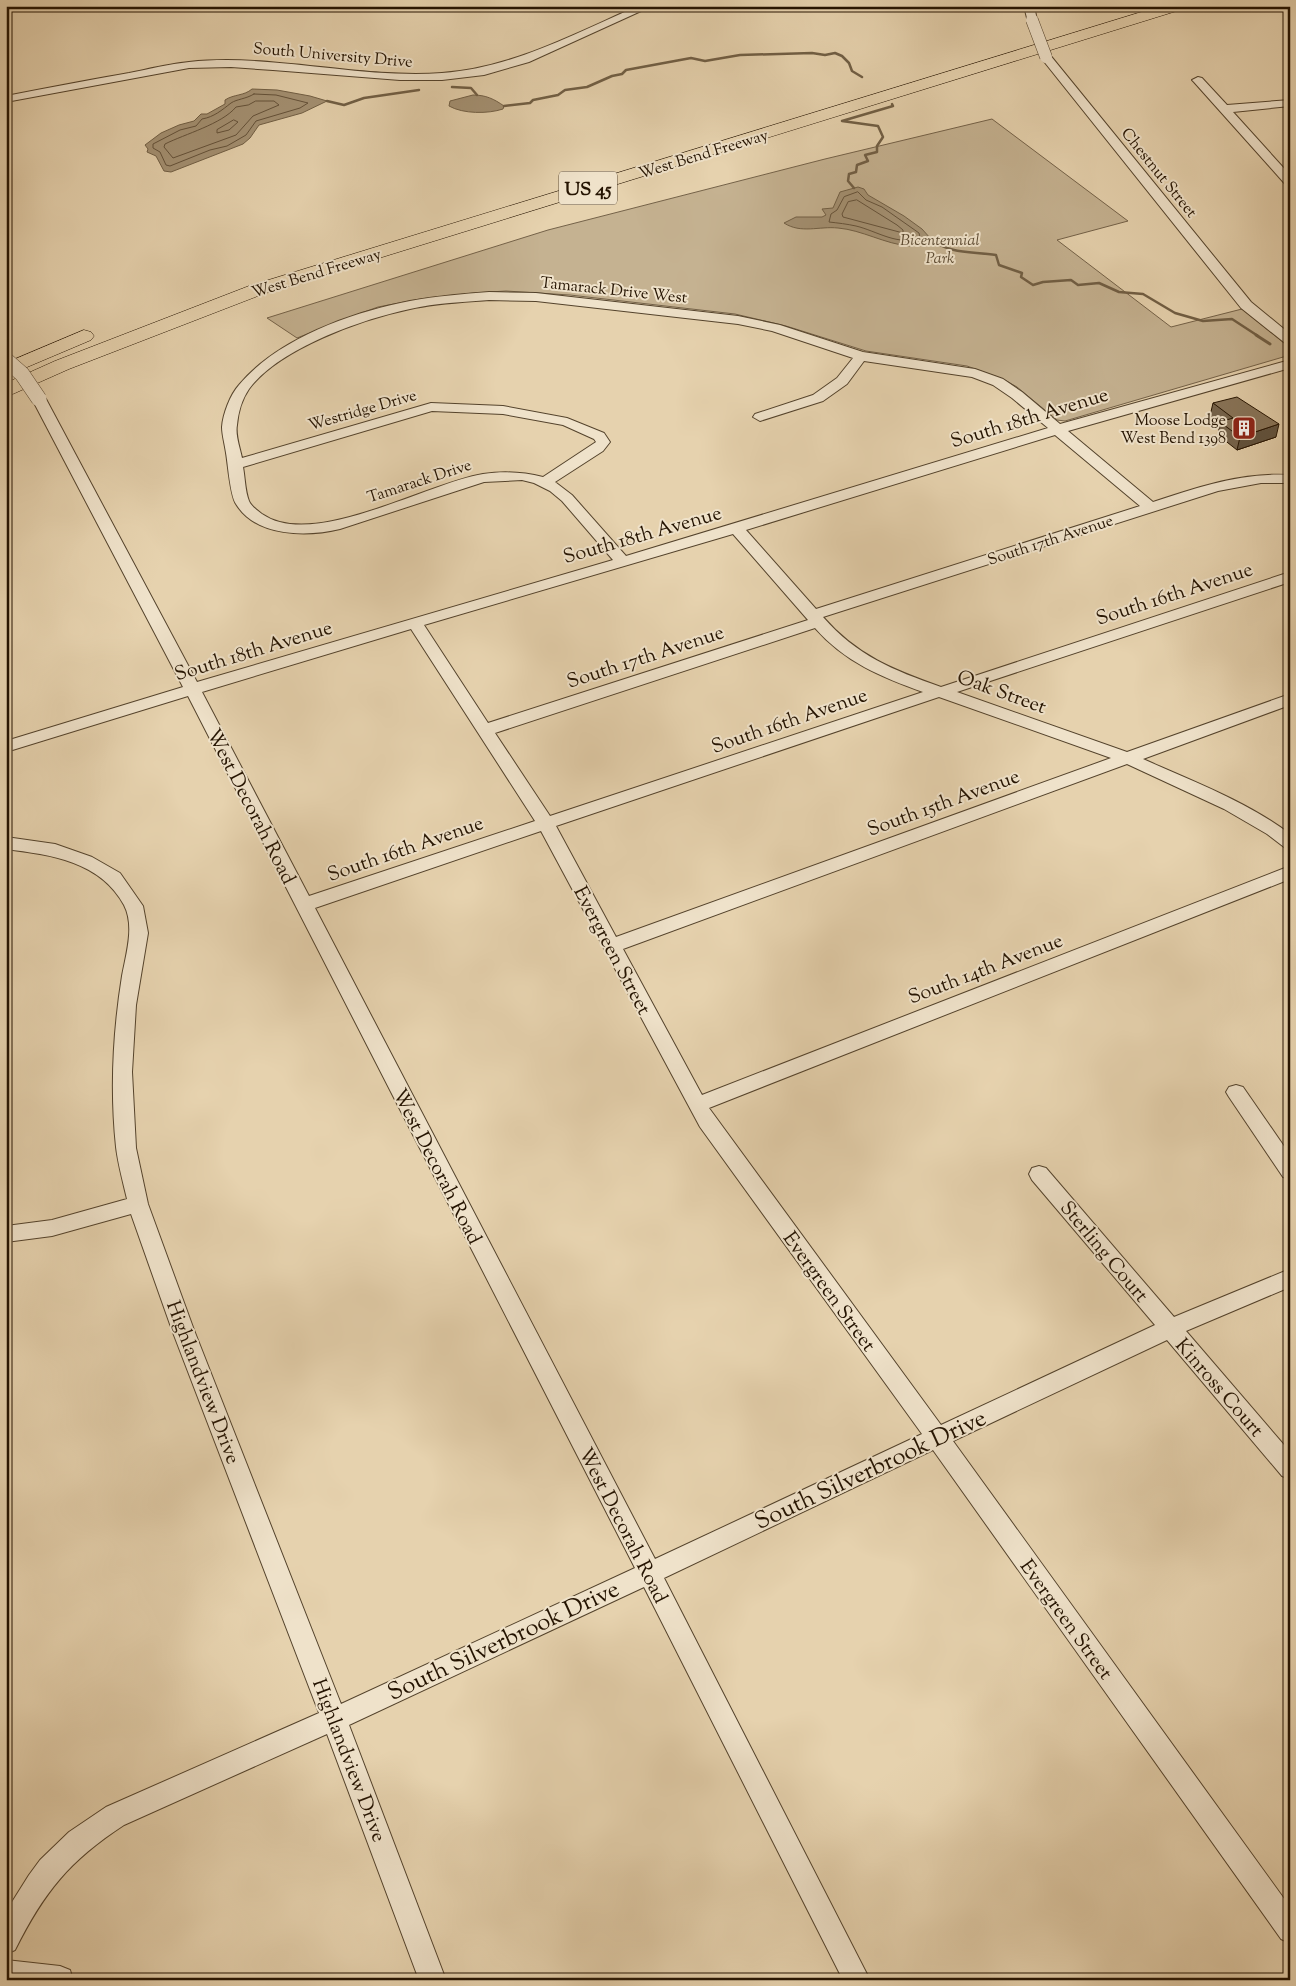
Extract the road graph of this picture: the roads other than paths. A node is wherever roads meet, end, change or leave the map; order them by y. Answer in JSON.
{"nodes":[{"id":1,"x":647,"y":6,"type":"edge"},
{"id":2,"x":1029,"y":6,"type":"edge"},
{"id":3,"x":1133,"y":6,"type":"edge"},
{"id":4,"x":1178,"y":6,"type":"edge"},
{"id":5,"x":1046,"y":57,"type":"joint"},
{"id":6,"x":1198,"y":80,"type":"dead end"},
{"id":7,"x":6,"y":99,"type":"edge"},
{"id":8,"x":1290,"y":103,"type":"edge"},
{"id":9,"x":1224,"y":110,"type":"junction"},
{"id":10,"x":1290,"y":182,"type":"edge"},
{"id":11,"x":381,"y":234,"type":"dead end"},
{"id":12,"x":98,"y":330,"type":"dead end"},
{"id":13,"x":1290,"y":340,"type":"edge"},
{"id":14,"x":862,"y":356,"type":"junction"},
{"id":15,"x":6,"y":360,"type":"edge"},
{"id":16,"x":1290,"y":364,"type":"edge"},
{"id":17,"x":6,"y":370,"type":"edge"},
{"id":18,"x":6,"y":392,"type":"edge"},
{"id":19,"x":760,"y":417,"type":"dead end"},
{"id":20,"x":1059,"y":429,"type":"junction"},
{"id":21,"x":234,"y":465,"type":"junction"},
{"id":22,"x":1290,"y":479,"type":"edge"},
{"id":23,"x":545,"y":482,"type":"junction"},
{"id":24,"x":1150,"y":507,"type":"junction"},
{"id":25,"x":736,"y":528,"type":"junction"},
{"id":26,"x":622,"y":561,"type":"junction"},
{"id":27,"x":1290,"y":577,"type":"edge"},
{"id":28,"x":816,"y":618,"type":"junction"},
{"id":29,"x":415,"y":624,"type":"junction"},
{"id":30,"x":193,"y":690,"type":"junction"},
{"id":31,"x":941,"y":692,"type":"junction"},
{"id":32,"x":1290,"y":700,"type":"edge"},
{"id":33,"x":485,"y":730,"type":"junction"},
{"id":34,"x":6,"y":747,"type":"edge"},
{"id":35,"x":1127,"y":758,"type":"junction"},
{"id":36,"x":546,"y":824,"type":"junction"},
{"id":37,"x":6,"y":843,"type":"edge"},
{"id":38,"x":1290,"y":843,"type":"edge"},
{"id":39,"x":1290,"y":872,"type":"edge"},
{"id":40,"x":303,"y":905,"type":"junction"},
{"id":41,"x":611,"y":946,"type":"junction"},
{"id":42,"x":1236,"y":1092,"type":"dead end"},
{"id":43,"x":697,"y":1105,"type":"junction"},
{"id":44,"x":1290,"y":1171,"type":"edge"},
{"id":45,"x":1039,"y":1174,"type":"dead end"},
{"id":46,"x":138,"y":1204,"type":"junction"},
{"id":47,"x":6,"y":1234,"type":"edge"},
{"id":48,"x":1290,"y":1278,"type":"edge"},
{"id":49,"x":1170,"y":1328,"type":"junction"},
{"id":50,"x":938,"y":1439,"type":"junction"},
{"id":51,"x":1290,"y":1469,"type":"edge"},
{"id":52,"x":649,"y":1572,"type":"junction"},
{"id":53,"x":334,"y":1719,"type":"junction"},
{"id":54,"x":1290,"y":1930,"type":"edge"},
{"id":55,"x":6,"y":1941,"type":"edge"},
{"id":56,"x":6,"y":1973,"type":"edge"},
{"id":57,"x":60,"y":1980,"type":"edge"},
{"id":58,"x":433,"y":1980,"type":"edge"},
{"id":59,"x":857,"y":1980,"type":"edge"}],
"edges":[{"from":1,"to":7,"type":"street","name":"South University Drive"},
{"from":2,"to":5,"type":"street","name":"Chestnut Street","bridge":true},
{"from":3,"to":11,"type":"highway","name":"West Bend Freeway","number":"US 45"},
{"from":4,"to":18,"type":"highway","name":"West Bend Freeway","number":"US 45"},
{"from":5,"to":13,"type":"street","name":"Chestnut Street"},
{"from":6,"to":9,"type":"street"},
{"from":8,"to":9,"type":"street"},
{"from":9,"to":10,"type":"street"},
{"from":12,"to":17,"type":"highway"},
{"from":14,"to":19,"type":"street"},
{"from":14,"to":20,"type":"street","name":"Tamarack Drive West"},
{"from":14,"to":21,"type":"street","name":"Tamarack Drive West"},
{"from":15,"to":30,"type":"street","name":"West Decorah Road","bridge":true},
{"from":16,"to":20,"type":"street","name":"South 18th Avenue"},
{"from":20,"to":24,"type":"street","name":"Tamarack Drive West"},
{"from":20,"to":25,"type":"street","name":"South 18th Avenue"},
{"from":21,"to":23,"type":"street","name":"Tamarack Drive"},
{"from":21,"to":23,"type":"street","name":"Westridge Drive"},
{"from":22,"to":24,"type":"street","name":"South 17th Avenue"},
{"from":23,"to":26,"type":"street","name":"Tamarack Drive"},
{"from":24,"to":28,"type":"street","name":"South 17th Avenue"},
{"from":25,"to":26,"type":"street","name":"South 18th Avenue"},
{"from":25,"to":28,"type":"street","name":"Oak Street"},
{"from":26,"to":29,"type":"street","name":"South 18th Avenue"},
{"from":27,"to":31,"type":"street","name":"South 16th Avenue"},
{"from":28,"to":31,"type":"street","name":"Oak Street"},
{"from":28,"to":33,"type":"street","name":"South 17th Avenue"},
{"from":29,"to":30,"type":"street","name":"South 18th Avenue"},
{"from":29,"to":33,"type":"street","name":"Evergreen Street"},
{"from":30,"to":34,"type":"street","name":"South 18th Avenue"},
{"from":30,"to":40,"type":"street","name":"West Decorah Road"},
{"from":31,"to":35,"type":"street","name":"Oak Street"},
{"from":31,"to":36,"type":"street","name":"South 16th Avenue"},
{"from":32,"to":35,"type":"street","name":"South 15th Avenue"},
{"from":33,"to":36,"type":"street","name":"Evergreen Street"},
{"from":35,"to":38,"type":"street","name":"Oak Street"},
{"from":35,"to":41,"type":"street","name":"South 15th Avenue"},
{"from":36,"to":40,"type":"street","name":"South 16th Avenue"},
{"from":36,"to":41,"type":"street","name":"Evergreen Street"},
{"from":37,"to":46,"type":"street","name":"Highlandview Drive"},
{"from":39,"to":43,"type":"street","name":"South 14th Avenue"},
{"from":40,"to":52,"type":"street","name":"West Decorah Road"},
{"from":41,"to":43,"type":"street","name":"Evergreen Street"},
{"from":42,"to":44,"type":"street"},
{"from":43,"to":50,"type":"street","name":"Evergreen Street"},
{"from":45,"to":49,"type":"street","name":"Sterling Court"},
{"from":46,"to":47,"type":"street"},
{"from":46,"to":53,"type":"street","name":"Highlandview Drive"},
{"from":48,"to":49,"type":"street","name":"South Silverbrook Drive"},
{"from":49,"to":50,"type":"street","name":"South Silverbrook Drive"},
{"from":49,"to":51,"type":"street","name":"Kinross Court"},
{"from":50,"to":52,"type":"street","name":"South Silverbrook Drive"},
{"from":50,"to":54,"type":"street","name":"Evergreen Street"},
{"from":52,"to":53,"type":"street","name":"South Silverbrook Drive"},
{"from":52,"to":59,"type":"street","name":"West Decorah Road"},
{"from":53,"to":55,"type":"street","name":"South Silverbrook Drive"},
{"from":53,"to":58,"type":"street","name":"Highlandview Drive"},
{"from":56,"to":57,"type":"street"}]}
